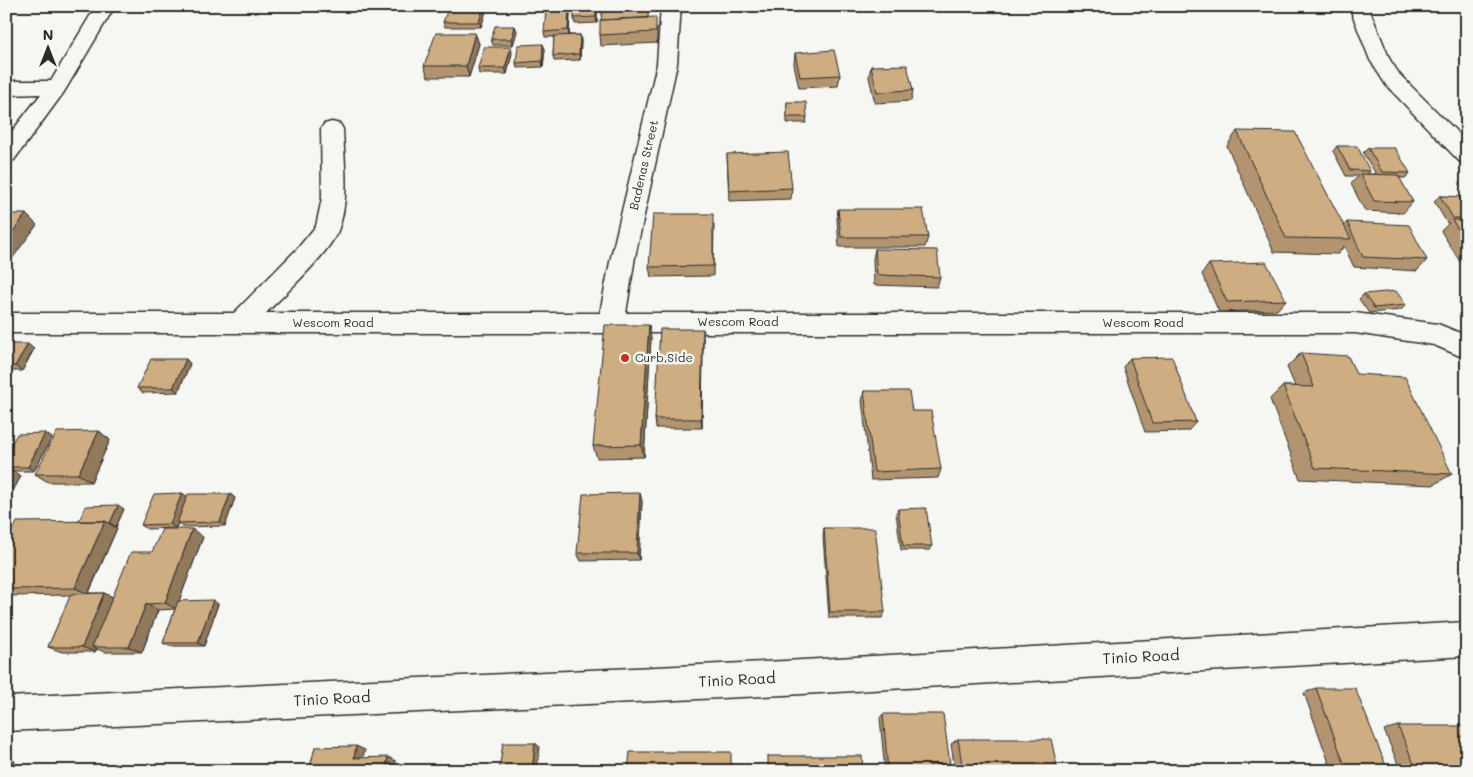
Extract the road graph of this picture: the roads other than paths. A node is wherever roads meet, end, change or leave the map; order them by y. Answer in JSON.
{"nodes":[{"id":1,"x":106,"y":6,"type":"edge"},
{"id":2,"x":671,"y":6,"type":"edge"},
{"id":3,"x":1358,"y":6,"type":"edge"},
{"id":4,"x":57,"y":87,"type":"junction"},
{"id":5,"x":6,"y":88,"type":"edge"},
{"id":6,"x":332,"y":129,"type":"dead end"},
{"id":7,"x":6,"y":155,"type":"edge"},
{"id":8,"x":1467,"y":156,"type":"edge"},
{"id":9,"x":611,"y":322,"type":"junction"},
{"id":10,"x":6,"y":323,"type":"edge"},
{"id":11,"x":240,"y":323,"type":"junction"},
{"id":12,"x":1467,"y":348,"type":"edge"},
{"id":13,"x":1467,"y":639,"type":"edge"},
{"id":14,"x":6,"y":714,"type":"edge"}],
"edges":[{"from":1,"to":4,"type":"street"},
{"from":2,"to":9,"type":"street","name":"Badenas Street"},
{"from":3,"to":8,"type":"street"},
{"from":4,"to":5,"type":"street"},
{"from":4,"to":7,"type":"street"},
{"from":6,"to":11,"type":"street"},
{"from":9,"to":11,"type":"street","name":"Wescom Road"},
{"from":9,"to":12,"type":"street","name":"Wescom Road"},
{"from":10,"to":11,"type":"street","name":"Wescom Road"},
{"from":13,"to":14,"type":"street","name":"Tinio Road"}]}
